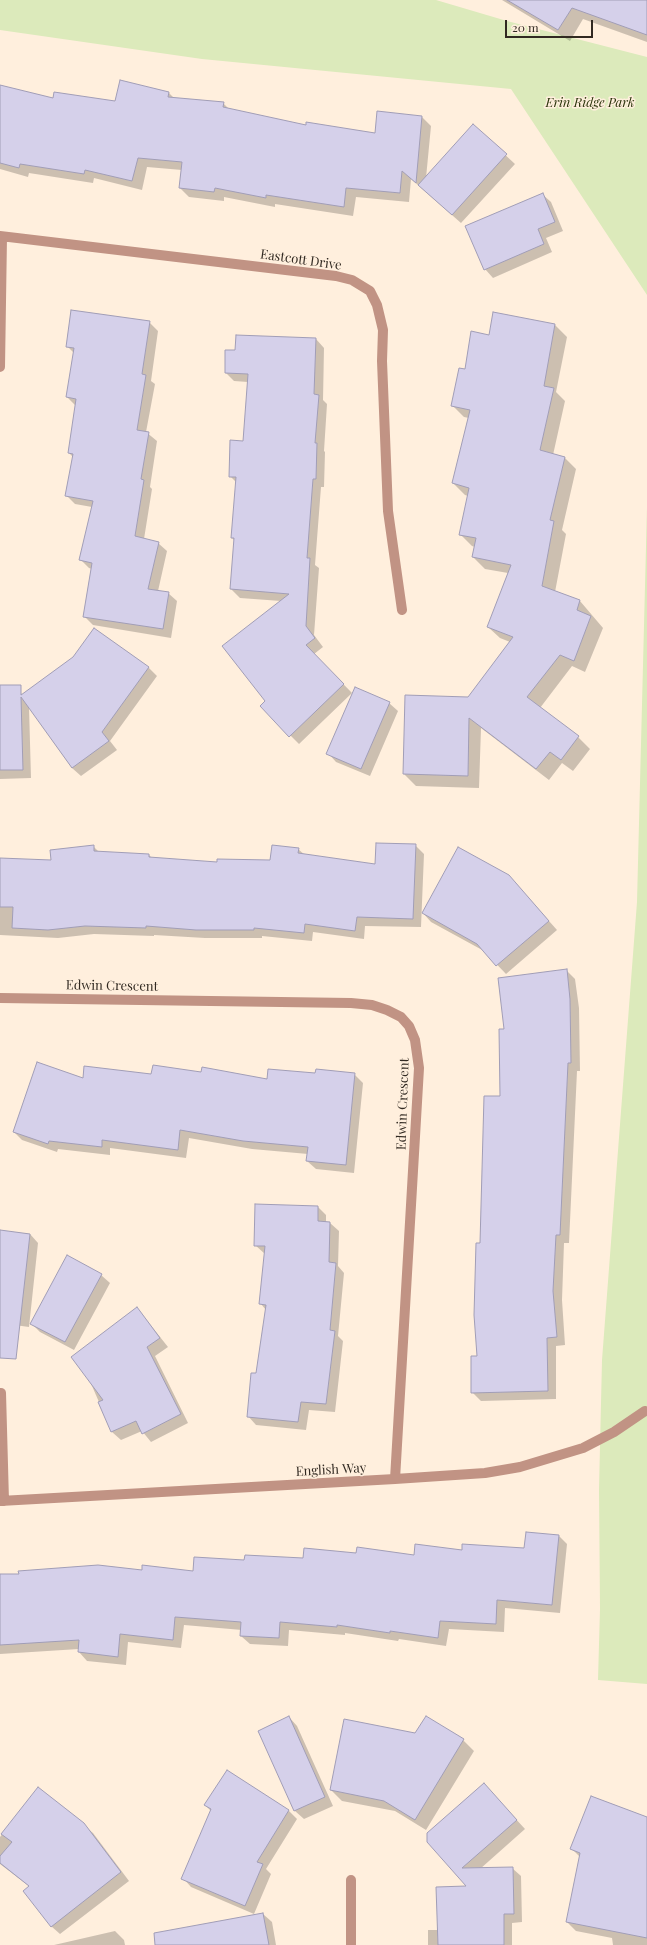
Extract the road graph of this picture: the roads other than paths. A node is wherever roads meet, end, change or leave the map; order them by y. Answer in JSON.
{"nodes":[{"id":1,"x":1,"y":237,"type":"edge"},
{"id":2,"x":0,"y":367,"type":"edge"},
{"id":3,"x":402,"y":610,"type":"dead end"},
{"id":4,"x":0,"y":998,"type":"edge"},
{"id":5,"x":1,"y":1393,"type":"edge"},
{"id":6,"x":646,"y":1411,"type":"dead end"},
{"id":7,"x":395,"y":1479,"type":"junction"},
{"id":8,"x":2,"y":1501,"type":"edge"},
{"id":9,"x":351,"y":1880,"type":"dead end"},
{"id":10,"x":350,"y":1945,"type":"edge"}],
"edges":[{"from":1,"to":2,"type":"street"},
{"from":1,"to":3,"type":"street","name":"Eastcott Drive"},
{"from":4,"to":7,"type":"street","name":"Edwin Crescent"},
{"from":5,"to":8,"type":"street","name":"English Way"},
{"from":6,"to":7,"type":"street","name":"English Way"},
{"from":7,"to":8,"type":"street","name":"English Way"},
{"from":9,"to":10,"type":"street"}]}
